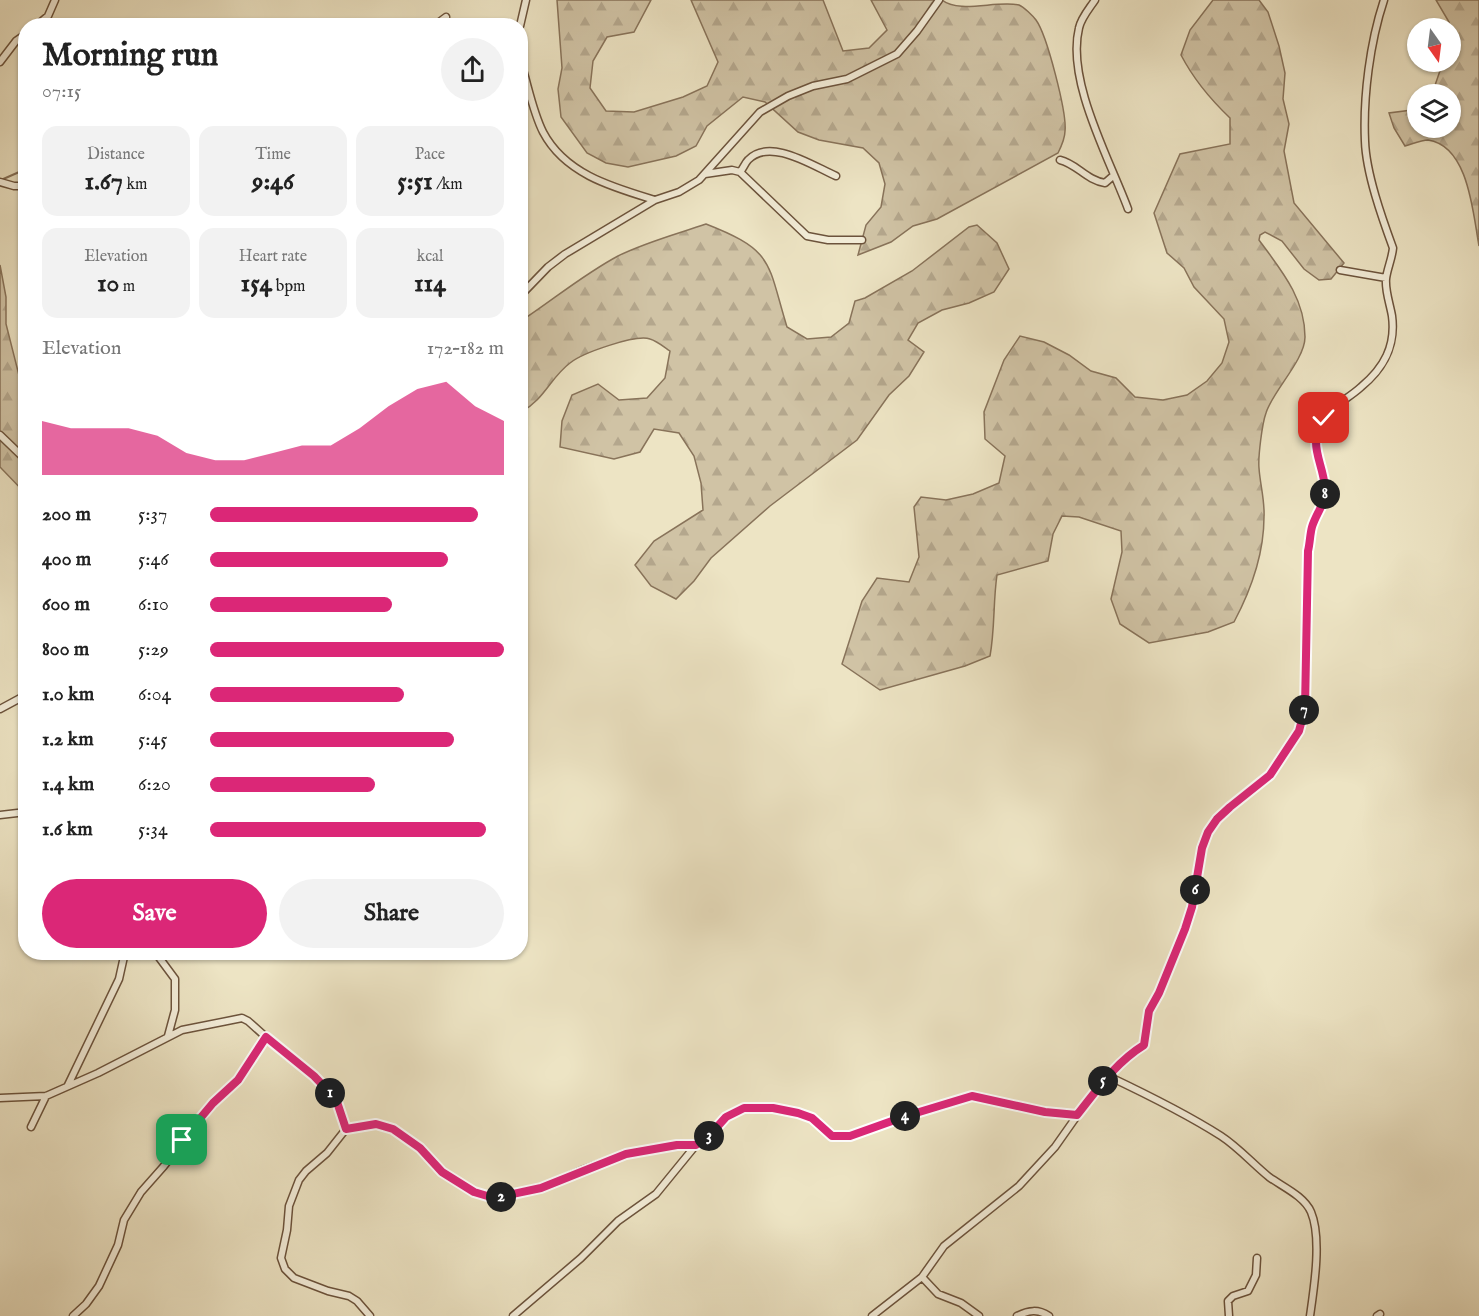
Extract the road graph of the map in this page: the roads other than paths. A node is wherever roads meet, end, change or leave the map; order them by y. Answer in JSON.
{"nodes":[{"id":1,"x":56,"y":0,"type":"edge"},
{"id":2,"x":526,"y":0,"type":"edge"},
{"id":3,"x":939,"y":0,"type":"edge"},
{"id":4,"x":1095,"y":0,"type":"edge"},
{"id":5,"x":1384,"y":0,"type":"edge"},
{"id":6,"x":46,"y":18,"type":"edge"},
{"id":7,"x":522,"y":18,"type":"edge"},
{"id":8,"x":18,"y":40,"type":"edge"},
{"id":9,"x":0,"y":62,"type":"edge"},
{"id":10,"x":528,"y":83,"type":"edge"},
{"id":11,"x":1060,"y":160,"type":"dead end"},
{"id":12,"x":740,"y":172,"type":"junction"},
{"id":13,"x":705,"y":174,"type":"junction"},
{"id":14,"x":836,"y":176,"type":"dead end"},
{"id":15,"x":1113,"y":176,"type":"junction"},
{"id":16,"x":0,"y":182,"type":"edge"},
{"id":17,"x":18,"y":186,"type":"edge"},
{"id":18,"x":655,"y":200,"type":"junction"},
{"id":19,"x":1128,"y":209,"type":"dead end"},
{"id":20,"x":862,"y":240,"type":"dead end"},
{"id":21,"x":1340,"y":270,"type":"dead end"},
{"id":22,"x":1386,"y":278,"type":"junction"},
{"id":23,"x":528,"y":288,"type":"edge"},
{"id":24,"x":0,"y":435,"type":"edge"},
{"id":25,"x":18,"y":452,"type":"edge"},
{"id":26,"x":18,"y":700,"type":"edge"},
{"id":27,"x":0,"y":709,"type":"edge"},
{"id":28,"x":18,"y":813,"type":"edge"},
{"id":29,"x":0,"y":815,"type":"edge"},
{"id":30,"x":123,"y":960,"type":"edge"},
{"id":31,"x":161,"y":960,"type":"edge"},
{"id":32,"x":168,"y":1036,"type":"junction"},
{"id":33,"x":266,"y":1037,"type":"junction"},
{"id":34,"x":1108,"y":1076,"type":"junction"},
{"id":35,"x":68,"y":1086,"type":"junction"},
{"id":36,"x":46,"y":1096,"type":"junction"},
{"id":37,"x":0,"y":1098,"type":"edge"},
{"id":38,"x":1077,"y":1115,"type":"junction"},
{"id":39,"x":31,"y":1127,"type":"dead end"},
{"id":40,"x":346,"y":1129,"type":"junction"},
{"id":41,"x":696,"y":1145,"type":"junction"},
{"id":42,"x":1257,"y":1258,"type":"dead end"},
{"id":43,"x":922,"y":1277,"type":"junction"},
{"id":44,"x":73,"y":1316,"type":"edge"},
{"id":45,"x":370,"y":1316,"type":"edge"},
{"id":46,"x":513,"y":1316,"type":"edge"},
{"id":47,"x":872,"y":1316,"type":"edge"},
{"id":48,"x":979,"y":1316,"type":"edge"},
{"id":49,"x":1017,"y":1316,"type":"edge"},
{"id":50,"x":1049,"y":1316,"type":"edge"},
{"id":51,"x":1229,"y":1316,"type":"edge"},
{"id":52,"x":1310,"y":1316,"type":"edge"}],
"edges":[{"from":1,"to":6,"type":"street"},
{"from":2,"to":7,"type":"street"},
{"from":3,"to":13,"type":"street"},
{"from":4,"to":15,"type":"street"},
{"from":5,"to":22,"type":"street"},
{"from":8,"to":9,"type":"street"},
{"from":10,"to":18,"type":"street"},
{"from":11,"to":15,"type":"street"},
{"from":12,"to":13,"type":"street"},
{"from":12,"to":14,"type":"street"},
{"from":12,"to":20,"type":"street"},
{"from":13,"to":18,"type":"street"},
{"from":15,"to":19,"type":"street"},
{"from":16,"to":17,"type":"street"},
{"from":18,"to":23,"type":"street"},
{"from":21,"to":22,"type":"street"},
{"from":22,"to":34,"type":"street"},
{"from":24,"to":25,"type":"street"},
{"from":26,"to":27,"type":"street"},
{"from":28,"to":29,"type":"street"},
{"from":30,"to":35,"type":"street"},
{"from":31,"to":32,"type":"street"},
{"from":32,"to":33,"type":"street"},
{"from":32,"to":35,"type":"street"},
{"from":33,"to":40,"type":"street"},
{"from":33,"to":44,"type":"street"},
{"from":34,"to":38,"type":"street"},
{"from":34,"to":52,"type":"street"},
{"from":35,"to":36,"type":"street"},
{"from":36,"to":37,"type":"street"},
{"from":36,"to":39,"type":"street"},
{"from":38,"to":41,"type":"street"},
{"from":38,"to":43,"type":"street"},
{"from":40,"to":41,"type":"street"},
{"from":40,"to":45,"type":"street"},
{"from":41,"to":46,"type":"street"},
{"from":42,"to":51,"type":"street"},
{"from":43,"to":47,"type":"street"},
{"from":43,"to":48,"type":"street"},
{"from":49,"to":50,"type":"street"}]}
